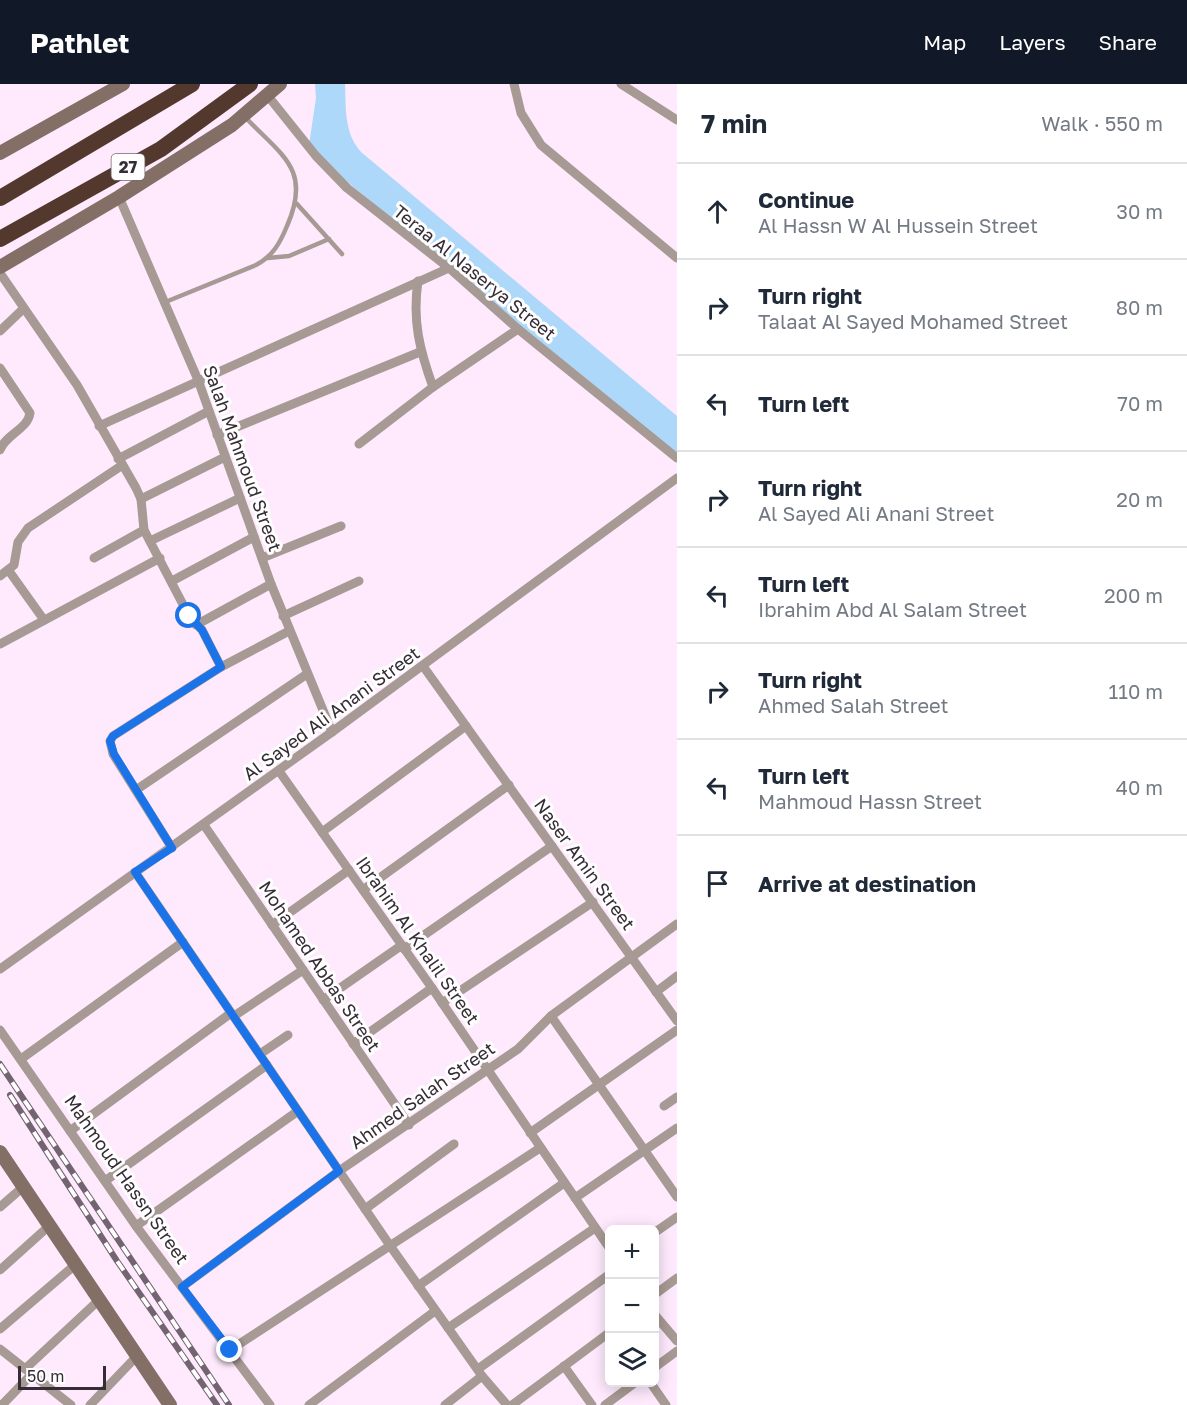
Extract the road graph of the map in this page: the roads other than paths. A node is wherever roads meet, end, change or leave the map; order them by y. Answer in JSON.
{"nodes":[{"id":1,"x":123,"y":84,"type":"edge"},
{"id":2,"x":192,"y":84,"type":"edge"},
{"id":3,"x":250,"y":84,"type":"edge"},
{"id":4,"x":280,"y":84,"type":"edge"},
{"id":5,"x":514,"y":84,"type":"edge"},
{"id":6,"x":621,"y":84,"type":"edge"},
{"id":7,"x":268,"y":96,"type":"junction"},
{"id":8,"x":245,"y":116,"type":"junction"},
{"id":9,"x":677,"y":120,"type":"edge"},
{"id":10,"x":0,"y":153,"type":"edge"},
{"id":11,"x":119,"y":197,"type":"junction"},
{"id":12,"x":0,"y":198,"type":"edge"},
{"id":13,"x":297,"y":204,"type":"junction"},
{"id":14,"x":0,"y":239,"type":"edge"},
{"id":15,"x":329,"y":239,"type":"junction"},
{"id":16,"x":342,"y":254,"type":"dead end"},
{"id":17,"x":268,"y":258,"type":"junction"},
{"id":18,"x":677,"y":258,"type":"edge"},
{"id":19,"x":0,"y":267,"type":"edge"},
{"id":20,"x":449,"y":268,"type":"junction"},
{"id":21,"x":0,"y":273,"type":"edge"},
{"id":22,"x":418,"y":281,"type":"junction"},
{"id":23,"x":163,"y":303,"type":"junction"},
{"id":24,"x":22,"y":310,"type":"junction"},
{"id":25,"x":518,"y":329,"type":"junction"},
{"id":26,"x":0,"y":331,"type":"edge"},
{"id":27,"x":420,"y":352,"type":"junction"},
{"id":28,"x":0,"y":368,"type":"edge"},
{"id":29,"x":198,"y":380,"type":"junction"},
{"id":30,"x":433,"y":387,"type":"junction"},
{"id":31,"x":209,"y":411,"type":"junction"},
{"id":32,"x":99,"y":426,"type":"junction"},
{"id":33,"x":218,"y":435,"type":"junction"},
{"id":34,"x":359,"y":444,"type":"dead end"},
{"id":35,"x":0,"y":450,"type":"edge"},
{"id":36,"x":225,"y":457,"type":"junction"},
{"id":37,"x":677,"y":458,"type":"edge"},
{"id":38,"x":120,"y":462,"type":"junction"},
{"id":39,"x":677,"y":478,"type":"edge"},
{"id":40,"x":240,"y":498,"type":"junction"},
{"id":41,"x":141,"y":499,"type":"junction"},
{"id":42,"x":341,"y":526,"type":"dead end"},
{"id":43,"x":144,"y":530,"type":"junction"},
{"id":44,"x":255,"y":537,"type":"junction"},
{"id":45,"x":150,"y":541,"type":"junction"},
{"id":46,"x":94,"y":558,"type":"dead end"},
{"id":47,"x":160,"y":558,"type":"junction"},
{"id":48,"x":262,"y":558,"type":"junction"},
{"id":49,"x":4,"y":574,"type":"edge"},
{"id":50,"x":172,"y":581,"type":"junction"},
{"id":51,"x":359,"y":581,"type":"dead end"},
{"id":52,"x":271,"y":584,"type":"junction"},
{"id":53,"x":283,"y":616,"type":"junction"},
{"id":54,"x":44,"y":620,"type":"junction"},
{"id":55,"x":196,"y":625,"type":"junction"},
{"id":56,"x":289,"y":631,"type":"junction"},
{"id":57,"x":0,"y":644,"type":"edge"},
{"id":58,"x":423,"y":666,"type":"junction"},
{"id":59,"x":221,"y":667,"type":"junction"},
{"id":60,"x":308,"y":674,"type":"junction"},
{"id":61,"x":466,"y":726,"type":"junction"},
{"id":62,"x":332,"y":732,"type":"junction"},
{"id":63,"x":279,"y":771,"type":"junction"},
{"id":64,"x":509,"y":785,"type":"junction"},
{"id":65,"x":136,"y":790,"type":"junction"},
{"id":66,"x":204,"y":825,"type":"junction"},
{"id":67,"x":322,"y":832,"type":"junction"},
{"id":68,"x":552,"y":846,"type":"junction"},
{"id":69,"x":172,"y":848,"type":"junction"},
{"id":70,"x":349,"y":870,"type":"junction"},
{"id":71,"x":135,"y":872,"type":"junction"},
{"id":72,"x":363,"y":890,"type":"junction"},
{"id":73,"x":593,"y":902,"type":"junction"},
{"id":74,"x":677,"y":924,"type":"edge"},
{"id":75,"x":272,"y":925,"type":"junction"},
{"id":76,"x":183,"y":942,"type":"junction"},
{"id":77,"x":403,"y":947,"type":"junction"},
{"id":78,"x":632,"y":958,"type":"junction"},
{"id":79,"x":0,"y":969,"type":"edge"},
{"id":80,"x":303,"y":970,"type":"junction"},
{"id":81,"x":677,"y":976,"type":"edge"},
{"id":82,"x":432,"y":988,"type":"junction"},
{"id":83,"x":656,"y":992,"type":"junction"},
{"id":84,"x":323,"y":1000,"type":"junction"},
{"id":85,"x":442,"y":1003,"type":"junction"},
{"id":86,"x":233,"y":1015,"type":"junction"},
{"id":87,"x":551,"y":1016,"type":"junction"},
{"id":88,"x":677,"y":1021,"type":"edge"},
{"id":89,"x":0,"y":1030,"type":"edge"},
{"id":90,"x":677,"y":1030,"type":"edge"},
{"id":91,"x":288,"y":1035,"type":"dead end"},
{"id":92,"x":353,"y":1044,"type":"junction"},
{"id":93,"x":260,"y":1054,"type":"junction"},
{"id":94,"x":21,"y":1059,"type":"junction"},
{"id":95,"x":267,"y":1065,"type":"junction"},
{"id":96,"x":488,"y":1070,"type":"junction"},
{"id":97,"x":599,"y":1085,"type":"junction"},
{"id":98,"x":677,"y":1097,"type":"edge"},
{"id":99,"x":664,"y":1106,"type":"dead end"},
{"id":100,"x":298,"y":1111,"type":"junction"},
{"id":101,"x":409,"y":1125,"type":"junction"},
{"id":102,"x":677,"y":1128,"type":"edge"},
{"id":103,"x":70,"y":1131,"type":"junction"},
{"id":104,"x":530,"y":1133,"type":"junction"},
{"id":105,"x":454,"y":1144,"type":"dead end"},
{"id":106,"x":540,"y":1148,"type":"junction"},
{"id":107,"x":645,"y":1150,"type":"junction"},
{"id":108,"x":0,"y":1152,"type":"edge"},
{"id":109,"x":339,"y":1171,"type":"junction"},
{"id":110,"x":105,"y":1181,"type":"junction"},
{"id":111,"x":564,"y":1183,"type":"junction"},
{"id":112,"x":23,"y":1187,"type":"junction"},
{"id":113,"x":677,"y":1197,"type":"edge"},
{"id":114,"x":575,"y":1198,"type":"junction"},
{"id":115,"x":0,"y":1208,"type":"edge"},
{"id":116,"x":365,"y":1209,"type":"junction"},
{"id":117,"x":677,"y":1217,"type":"edge"},
{"id":118,"x":49,"y":1226,"type":"junction"},
{"id":119,"x":136,"y":1226,"type":"junction"},
{"id":120,"x":596,"y":1228,"type":"junction"},
{"id":121,"x":659,"y":1230,"type":"edge"},
{"id":122,"x":605,"y":1243,"type":"edge"},
{"id":123,"x":391,"y":1247,"type":"junction"},
{"id":124,"x":75,"y":1265,"type":"junction"},
{"id":125,"x":0,"y":1270,"type":"edge"},
{"id":126,"x":605,"y":1277,"type":"edge"},
{"id":127,"x":677,"y":1278,"type":"edge"},
{"id":128,"x":418,"y":1286,"type":"junction"},
{"id":129,"x":182,"y":1287,"type":"junction"},
{"id":130,"x":659,"y":1291,"type":"edge"},
{"id":131,"x":99,"y":1300,"type":"junction"},
{"id":132,"x":435,"y":1311,"type":"junction"},
{"id":133,"x":659,"y":1320,"type":"edge"},
{"id":134,"x":448,"y":1328,"type":"junction"},
{"id":135,"x":0,"y":1329,"type":"edge"},
{"id":136,"x":608,"y":1333,"type":"edge"},
{"id":137,"x":677,"y":1341,"type":"edge"},
{"id":138,"x":0,"y":1349,"type":"edge"},
{"id":139,"x":230,"y":1350,"type":"junction"},
{"id":140,"x":677,"y":1351,"type":"edge"},
{"id":141,"x":136,"y":1357,"type":"junction"},
{"id":142,"x":659,"y":1364,"type":"edge"},
{"id":143,"x":564,"y":1366,"type":"junction"},
{"id":144,"x":28,"y":1372,"type":"junction"},
{"id":145,"x":480,"y":1373,"type":"junction"},
{"id":146,"x":630,"y":1387,"type":"edge"},
{"id":147,"x":653,"y":1387,"type":"edge"},
{"id":148,"x":68,"y":1404,"type":"edge"},
{"id":149,"x":2,"y":1405,"type":"edge"},
{"id":150,"x":90,"y":1405,"type":"edge"},
{"id":151,"x":170,"y":1405,"type":"edge"},
{"id":152,"x":270,"y":1405,"type":"edge"},
{"id":153,"x":309,"y":1405,"type":"edge"},
{"id":154,"x":444,"y":1405,"type":"edge"},
{"id":155,"x":507,"y":1405,"type":"edge"},
{"id":156,"x":512,"y":1405,"type":"edge"},
{"id":157,"x":592,"y":1405,"type":"edge"},
{"id":158,"x":605,"y":1405,"type":"edge"},
{"id":159,"x":666,"y":1405,"type":"edge"}],
"edges":[{"from":1,"to":10,"type":"street"},
{"from":2,"to":12,"type":"highway","number":"27"},
{"from":3,"to":14,"type":"highway","number":"27"},
{"from":4,"to":7,"type":"street"},
{"from":5,"to":18,"type":"street"},
{"from":6,"to":9,"type":"street"},
{"from":7,"to":8,"type":"street"},
{"from":7,"to":20,"type":"street","name":"Teraa Al Naserya Street"},
{"from":8,"to":11,"type":"street"},
{"from":8,"to":13,"type":"lane"},
{"from":11,"to":19,"type":"street"},
{"from":11,"to":23,"type":"street","name":"Salah Mahmoud Street"},
{"from":13,"to":15,"type":"lane"},
{"from":13,"to":17,"type":"lane"},
{"from":15,"to":16,"type":"lane"},
{"from":15,"to":17,"type":"lane"},
{"from":17,"to":23,"type":"lane"},
{"from":20,"to":22,"type":"street"},
{"from":20,"to":25,"type":"street","name":"Teraa Al Naserya Street"},
{"from":21,"to":24,"type":"street"},
{"from":22,"to":27,"type":"street"},
{"from":22,"to":29,"type":"street"},
{"from":23,"to":29,"type":"street","name":"Salah Mahmoud Street"},
{"from":24,"to":26,"type":"street"},
{"from":24,"to":32,"type":"street"},
{"from":25,"to":30,"type":"street"},
{"from":25,"to":37,"type":"street","name":"Teraa Al Naserya Street"},
{"from":27,"to":30,"type":"street"},
{"from":27,"to":33,"type":"street"},
{"from":28,"to":35,"type":"street"},
{"from":29,"to":31,"type":"street","name":"Salah Mahmoud Street"},
{"from":29,"to":32,"type":"street"},
{"from":30,"to":34,"type":"street"},
{"from":31,"to":33,"type":"street","name":"Salah Mahmoud Street"},
{"from":31,"to":38,"type":"street"},
{"from":32,"to":38,"type":"street"},
{"from":33,"to":36,"type":"street","name":"Salah Mahmoud Street"},
{"from":36,"to":40,"type":"street","name":"Salah Mahmoud Street"},
{"from":36,"to":41,"type":"street"},
{"from":38,"to":41,"type":"street"},
{"from":38,"to":49,"type":"street"},
{"from":39,"to":58,"type":"street","name":"Al Sayed Ali Anani Street"},
{"from":40,"to":44,"type":"street","name":"Salah Mahmoud Street"},
{"from":40,"to":45,"type":"street"},
{"from":41,"to":43,"type":"street"},
{"from":42,"to":48,"type":"street"},
{"from":43,"to":45,"type":"street"},
{"from":43,"to":46,"type":"street"},
{"from":44,"to":48,"type":"street","name":"Salah Mahmoud Street"},
{"from":44,"to":50,"type":"street"},
{"from":45,"to":47,"type":"street"},
{"from":47,"to":50,"type":"street"},
{"from":47,"to":54,"type":"street"},
{"from":48,"to":52,"type":"street","name":"Salah Mahmoud Street"},
{"from":49,"to":54,"type":"street"},
{"from":50,"to":55,"type":"street"},
{"from":51,"to":53,"type":"street"},
{"from":52,"to":53,"type":"street","name":"Salah Mahmoud Street"},
{"from":52,"to":55,"type":"street"},
{"from":53,"to":56,"type":"street","name":"Salah Mahmoud Street"},
{"from":54,"to":57,"type":"street"},
{"from":55,"to":59,"type":"street"},
{"from":56,"to":59,"type":"street"},
{"from":56,"to":60,"type":"street","name":"Salah Mahmoud Street"},
{"from":58,"to":61,"type":"street","name":"Naser Amin Street"},
{"from":58,"to":62,"type":"street","name":"Al Sayed Ali Anani Street"},
{"from":59,"to":65,"type":"street"},
{"from":60,"to":62,"type":"street","name":"Salah Mahmoud Street"},
{"from":60,"to":65,"type":"street"},
{"from":61,"to":64,"type":"street","name":"Naser Amin Street"},
{"from":61,"to":67,"type":"street"},
{"from":62,"to":63,"type":"street","name":"Al Sayed Ali Anani Street"},
{"from":63,"to":66,"type":"street","name":"Al Sayed Ali Anani Street"},
{"from":63,"to":67,"type":"street","name":"Ibrahim Al Khalil Street"},
{"from":64,"to":68,"type":"street","name":"Naser Amin Street"},
{"from":64,"to":72,"type":"street"},
{"from":65,"to":69,"type":"street"},
{"from":66,"to":69,"type":"street","name":"Al Sayed Ali Anani Street"},
{"from":66,"to":75,"type":"street","name":"Mohamed Abbas Street"},
{"from":67,"to":70,"type":"street","name":"Ibrahim Al Khalil Street"},
{"from":68,"to":73,"type":"street","name":"Naser Amin Street"},
{"from":68,"to":77,"type":"street"},
{"from":69,"to":71,"type":"street","name":"Al Sayed Ali Anani Street"},
{"from":70,"to":72,"type":"street","name":"Ibrahim Al Khalil Street"},
{"from":70,"to":75,"type":"street"},
{"from":71,"to":76,"type":"street"},
{"from":71,"to":79,"type":"street","name":"Al Sayed Ali Anani Street"},
{"from":72,"to":77,"type":"street","name":"Ibrahim Al Khalil Street"},
{"from":73,"to":78,"type":"street","name":"Naser Amin Street"},
{"from":73,"to":85,"type":"street"},
{"from":74,"to":78,"type":"street","name":"Ahmed Salah Street"},
{"from":75,"to":80,"type":"street","name":"Mohamed Abbas Street"},
{"from":76,"to":86,"type":"street"},
{"from":76,"to":94,"type":"street"},
{"from":77,"to":82,"type":"street","name":"Ibrahim Al Khalil Street"},
{"from":77,"to":84,"type":"street"},
{"from":78,"to":83,"type":"street","name":"Naser Amin Street"},
{"from":78,"to":87,"type":"street","name":"Ahmed Salah Street"},
{"from":80,"to":84,"type":"street","name":"Mohamed Abbas Street"},
{"from":80,"to":86,"type":"street"},
{"from":81,"to":83,"type":"street"},
{"from":82,"to":85,"type":"street","name":"Ibrahim Al Khalil Street"},
{"from":82,"to":92,"type":"street"},
{"from":83,"to":88,"type":"street","name":"Naser Amin Street"},
{"from":84,"to":92,"type":"street","name":"Mohamed Abbas Street"},
{"from":85,"to":96,"type":"street","name":"Ibrahim Al Khalil Street"},
{"from":86,"to":93,"type":"street"},
{"from":86,"to":103,"type":"street"},
{"from":87,"to":96,"type":"street","name":"Ahmed Salah Street"},
{"from":87,"to":97,"type":"street"},
{"from":89,"to":94,"type":"street","name":"Mahmoud Hassn Street"},
{"from":90,"to":97,"type":"street"},
{"from":91,"to":93,"type":"street"},
{"from":92,"to":101,"type":"street","name":"Mohamed Abbas Street"},
{"from":93,"to":95,"type":"street"},
{"from":94,"to":103,"type":"street","name":"Mahmoud Hassn Street"},
{"from":95,"to":100,"type":"street"},
{"from":95,"to":110,"type":"street"},
{"from":96,"to":101,"type":"street","name":"Ahmed Salah Street"},
{"from":96,"to":104,"type":"street","name":"Ibrahim Al Khalil Street"},
{"from":97,"to":104,"type":"street"},
{"from":97,"to":107,"type":"street"},
{"from":98,"to":99,"type":"street"},
{"from":100,"to":109,"type":"street"},
{"from":100,"to":119,"type":"street"},
{"from":101,"to":109,"type":"street","name":"Ahmed Salah Street"},
{"from":102,"to":107,"type":"street"},
{"from":103,"to":110,"type":"street","name":"Mahmoud Hassn Street"},
{"from":104,"to":106,"type":"street","name":"Ibrahim Al Khalil Street"},
{"from":105,"to":116,"type":"street"},
{"from":106,"to":111,"type":"street","name":"Ibrahim Al Khalil Street"},
{"from":106,"to":123,"type":"street"},
{"from":107,"to":113,"type":"street"},
{"from":107,"to":114,"type":"street"},
{"from":108,"to":112,"type":"street"},
{"from":109,"to":116,"type":"street"},
{"from":109,"to":129,"type":"street","name":"Ahmed Salah Street"},
{"from":110,"to":119,"type":"street","name":"Mahmoud Hassn Street"},
{"from":111,"to":114,"type":"street","name":"Ibrahim Al Khalil Street"},
{"from":111,"to":128,"type":"street"},
{"from":112,"to":115,"type":"street"},
{"from":112,"to":118,"type":"street"},
{"from":114,"to":120,"type":"street","name":"Ibrahim Al Khalil Street"},
{"from":116,"to":123,"type":"street"},
{"from":117,"to":121,"type":"street"},
{"from":118,"to":124,"type":"street"},
{"from":118,"to":125,"type":"street"},
{"from":119,"to":129,"type":"street","name":"Mahmoud Hassn Street"},
{"from":120,"to":122,"type":"street","name":"Ibrahim Al Khalil Street"},
{"from":120,"to":134,"type":"street"},
{"from":123,"to":128,"type":"street"},
{"from":123,"to":139,"type":"street"},
{"from":124,"to":131,"type":"street"},
{"from":124,"to":135,"type":"street"},
{"from":126,"to":145,"type":"street"},
{"from":127,"to":130,"type":"street"},
{"from":128,"to":132,"type":"street"},
{"from":129,"to":139,"type":"street","name":"Mahmoud Hassn Street"},
{"from":131,"to":141,"type":"street"},
{"from":131,"to":144,"type":"street"},
{"from":132,"to":134,"type":"street"},
{"from":132,"to":153,"type":"street"},
{"from":133,"to":137,"type":"street"},
{"from":134,"to":145,"type":"street"},
{"from":136,"to":143,"type":"street"},
{"from":138,"to":144,"type":"street"},
{"from":139,"to":152,"type":"street","name":"Mahmoud Hassn Street"},
{"from":140,"to":142,"type":"street"},
{"from":141,"to":150,"type":"street"},
{"from":141,"to":151,"type":"street"},
{"from":143,"to":156,"type":"street"},
{"from":143,"to":157,"type":"street"},
{"from":144,"to":148,"type":"street"},
{"from":144,"to":149,"type":"street"},
{"from":145,"to":154,"type":"street"},
{"from":145,"to":155,"type":"street"},
{"from":146,"to":158,"type":"street"},
{"from":147,"to":159,"type":"street"}]}
